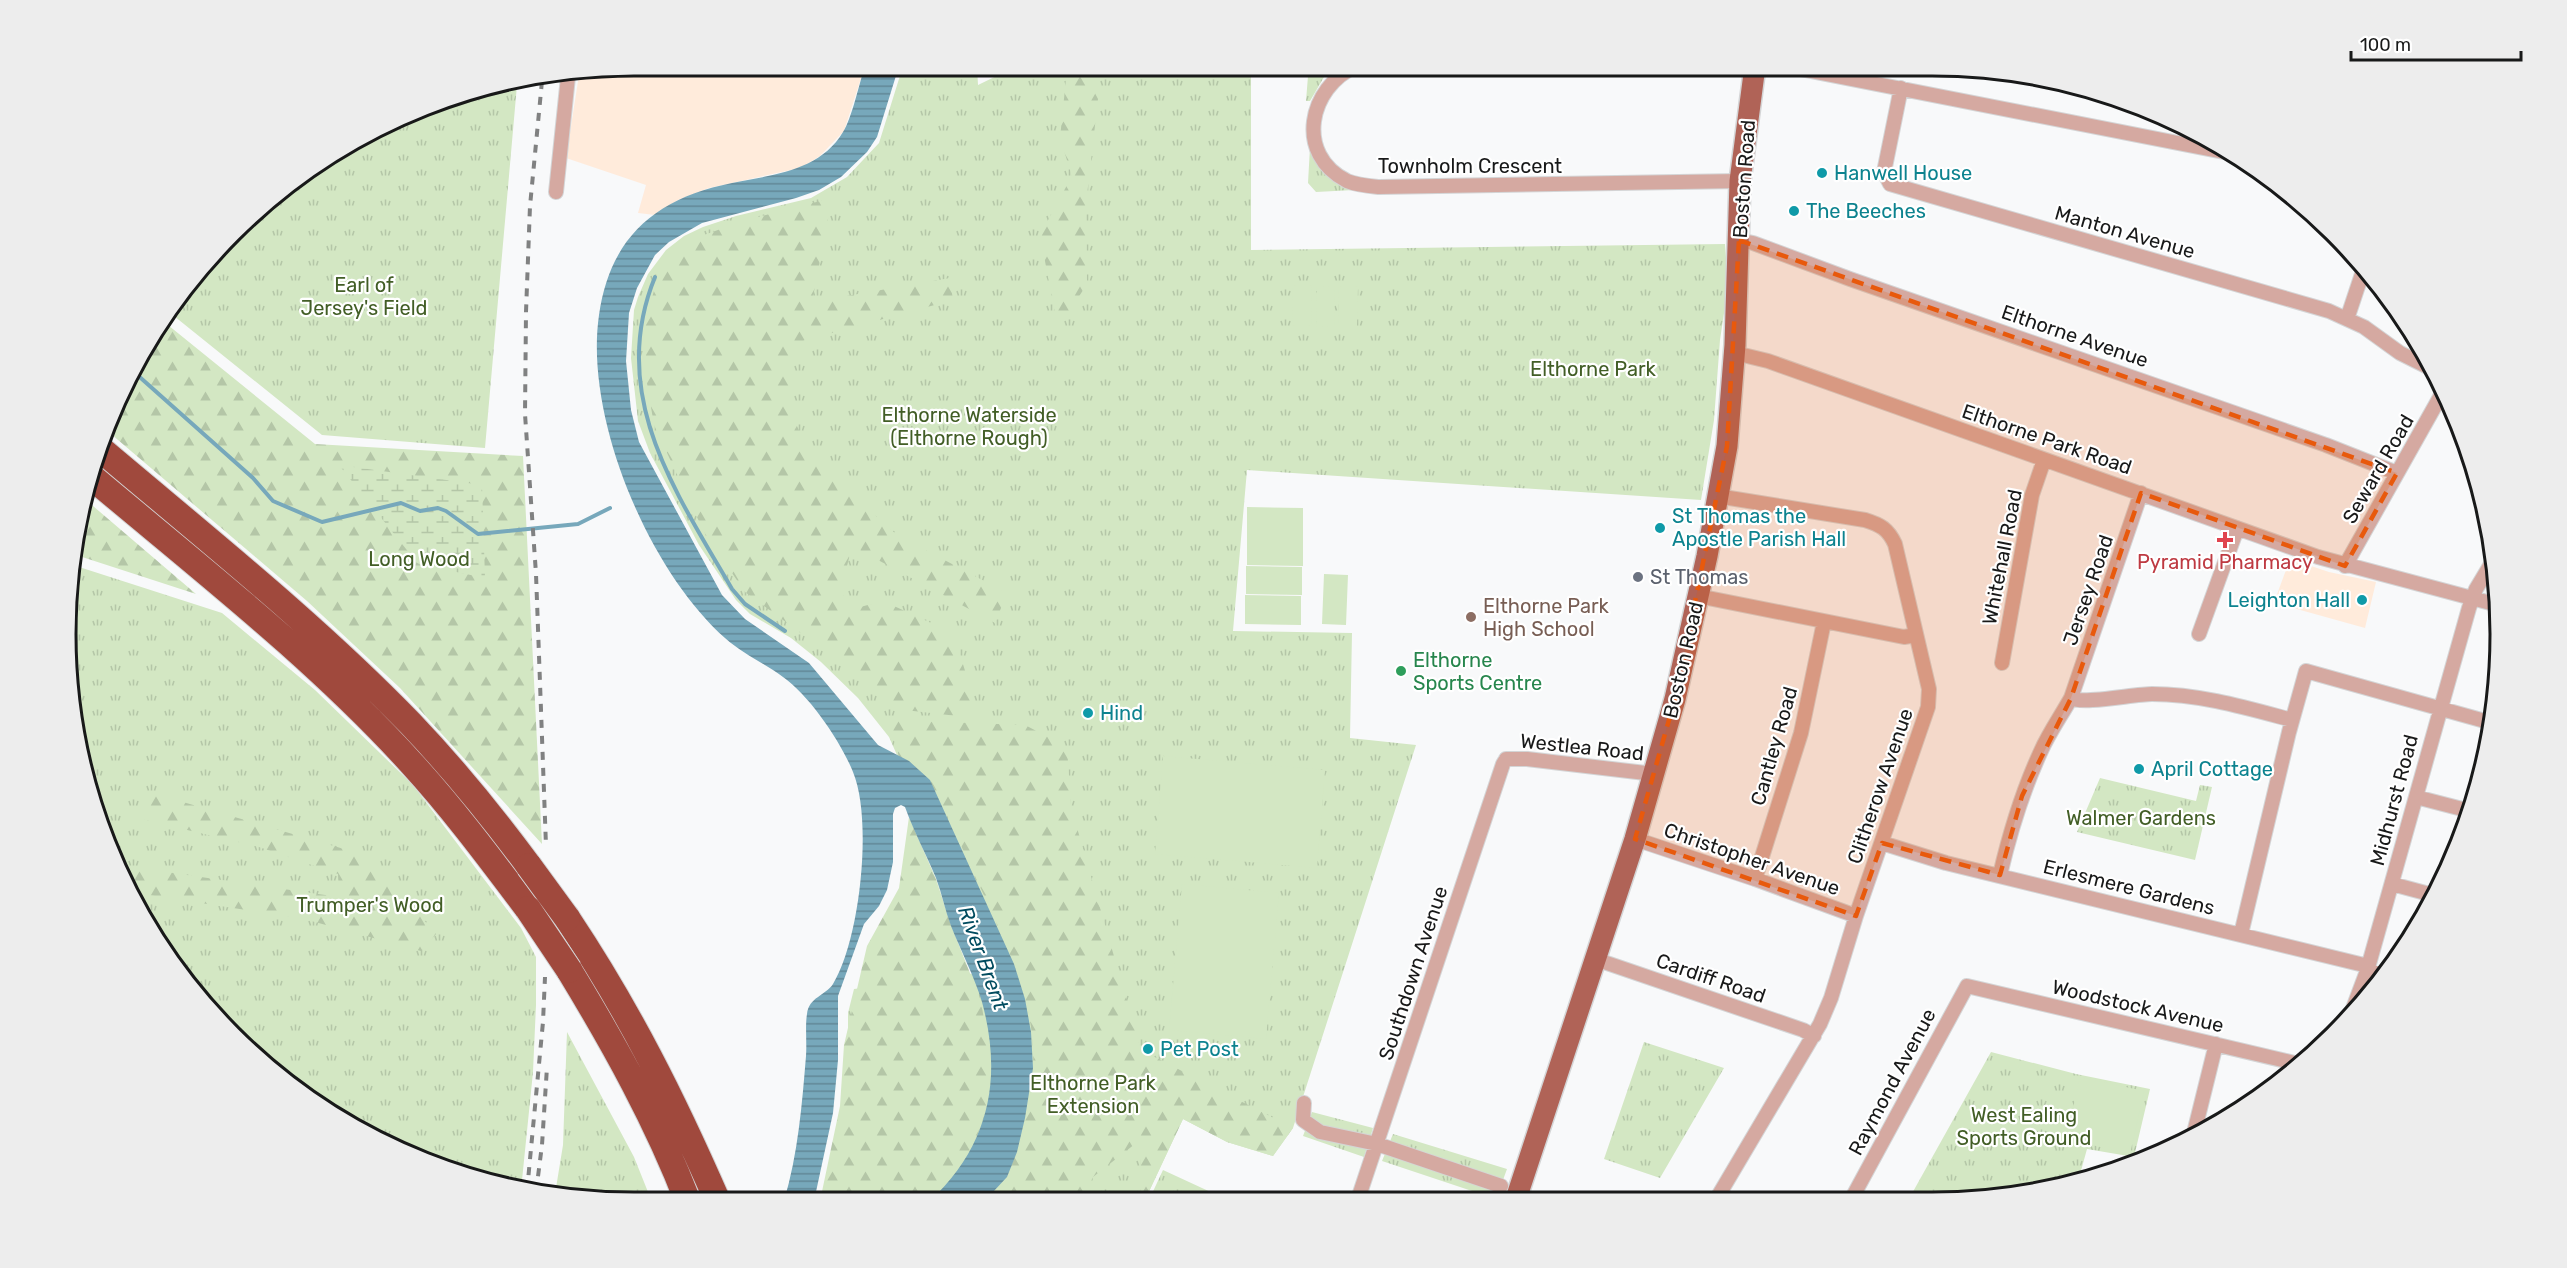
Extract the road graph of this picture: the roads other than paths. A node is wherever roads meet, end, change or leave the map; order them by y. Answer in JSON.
{"nodes":[{"id":1,"x":1337,"y":76,"type":"edge"},
{"id":2,"x":1754,"y":76,"type":"edge"},
{"id":3,"x":1838,"y":76,"type":"edge"},
{"id":4,"x":568,"y":80,"type":"edge"},
{"id":5,"x":1901,"y":88,"type":"junction"},
{"id":6,"x":2208,"y":149,"type":"edge"},
{"id":7,"x":1740,"y":181,"type":"junction"},
{"id":8,"x":556,"y":192,"type":"dead end"},
{"id":9,"x":1739,"y":240,"type":"junction"},
{"id":10,"x":2361,"y":277,"type":"edge"},
{"id":11,"x":2347,"y":319,"type":"junction"},
{"id":12,"x":1735,"y":353,"type":"junction"},
{"id":13,"x":2420,"y":363,"type":"edge"},
{"id":14,"x":2439,"y":400,"type":"edge"},
{"id":15,"x":106,"y":454,"type":"edge"},
{"id":16,"x":2044,"y":460,"type":"junction"},
{"id":17,"x":2397,"y":473,"type":"junction"},
{"id":18,"x":98,"y":482,"type":"edge"},
{"id":19,"x":2141,"y":493,"type":"junction"},
{"id":20,"x":1717,"y":496,"type":"junction"},
{"id":21,"x":2237,"y":529,"type":"junction"},
{"id":22,"x":2345,"y":566,"type":"junction"},
{"id":23,"x":2487,"y":572,"type":"edge"},
{"id":24,"x":1698,"y":596,"type":"junction"},
{"id":25,"x":2473,"y":597,"type":"junction"},
{"id":26,"x":2489,"y":602,"type":"edge"},
{"id":27,"x":1824,"y":622,"type":"junction"},
{"id":28,"x":2199,"y":634,"type":"dead end"},
{"id":29,"x":1916,"y":635,"type":"junction"},
{"id":30,"x":2002,"y":663,"type":"dead end"},
{"id":31,"x":2071,"y":698,"type":"junction"},
{"id":32,"x":2439,"y":709,"type":"junction"},
{"id":33,"x":2292,"y":720,"type":"junction"},
{"id":34,"x":2484,"y":721,"type":"edge"},
{"id":35,"x":1503,"y":757,"type":"joint"},
{"id":36,"x":1654,"y":774,"type":"junction"},
{"id":37,"x":2416,"y":797,"type":"junction"},
{"id":38,"x":2462,"y":809,"type":"edge"},
{"id":39,"x":1635,"y":838,"type":"junction"},
{"id":40,"x":1882,"y":843,"type":"junction"},
{"id":41,"x":2000,"y":875,"type":"junction"},
{"id":42,"x":1755,"y":879,"type":"junction"},
{"id":43,"x":2392,"y":884,"type":"junction"},
{"id":44,"x":2426,"y":893,"type":"edge"},
{"id":45,"x":1856,"y":916,"type":"junction"},
{"id":46,"x":2241,"y":934,"type":"junction"},
{"id":47,"x":1595,"y":959,"type":"junction"},
{"id":48,"x":2368,"y":968,"type":"junction"},
{"id":49,"x":2376,"y":971,"type":"edge"},
{"id":50,"x":1967,"y":986,"type":"joint"},
{"id":51,"x":2358,"y":994,"type":"edge"},
{"id":52,"x":1814,"y":1036,"type":"junction"},
{"id":53,"x":2216,"y":1044,"type":"junction"},
{"id":54,"x":2290,"y":1062,"type":"edge"},
{"id":55,"x":1304,"y":1103,"type":"dead end"},
{"id":56,"x":2196,"y":1126,"type":"edge"},
{"id":57,"x":1377,"y":1144,"type":"junction"},
{"id":58,"x":684,"y":1192,"type":"edge"},
{"id":59,"x":714,"y":1192,"type":"edge"},
{"id":60,"x":1360,"y":1192,"type":"edge"},
{"id":61,"x":1507,"y":1192,"type":"edge"},
{"id":62,"x":1516,"y":1192,"type":"edge"},
{"id":63,"x":1721,"y":1192,"type":"edge"},
{"id":64,"x":1855,"y":1192,"type":"edge"}],
"edges":[{"from":1,"to":7,"type":"street","name":"Townholm Crescent"},
{"from":2,"to":7,"type":"main road","name":"Boston Road"},
{"from":3,"to":5,"type":"street"},
{"from":4,"to":8,"type":"street"},
{"from":5,"to":6,"type":"street"},
{"from":5,"to":11,"type":"street","name":"Manton Avenue"},
{"from":7,"to":9,"type":"main road","name":"Boston Road"},
{"from":9,"to":12,"type":"main road","name":"Boston Road"},
{"from":9,"to":17,"type":"street","name":"Elthorne Avenue"},
{"from":10,"to":11,"type":"street"},
{"from":11,"to":13,"type":"street","name":"Manton Avenue"},
{"from":12,"to":16,"type":"street","name":"Elthorne Park Road"},
{"from":12,"to":20,"type":"main road","name":"Boston Road"},
{"from":14,"to":17,"type":"street","name":"Seward Road"},
{"from":15,"to":59,"type":"highway","bridge":true},
{"from":16,"to":19,"type":"street","name":"Elthorne Park Road"},
{"from":16,"to":30,"type":"street","name":"Whitehall Road"},
{"from":17,"to":22,"type":"street","name":"Seward Road"},
{"from":18,"to":58,"type":"highway","bridge":true},
{"from":19,"to":21,"type":"street","name":"Elthorne Park Road"},
{"from":19,"to":31,"type":"street","name":"Jersey Road"},
{"from":20,"to":24,"type":"main road","name":"Boston Road"},
{"from":20,"to":29,"type":"street","name":"Clitherow Avenue"},
{"from":21,"to":22,"type":"street","name":"Elthorne Park Road"},
{"from":21,"to":28,"type":"street"},
{"from":22,"to":25,"type":"street","name":"Elthorne Park Road"},
{"from":23,"to":25,"type":"street","name":"Midhurst Road"},
{"from":24,"to":27,"type":"street"},
{"from":24,"to":36,"type":"main road","name":"Boston Road"},
{"from":25,"to":26,"type":"street","name":"Elthorne Park Road"},
{"from":25,"to":32,"type":"street","name":"Midhurst Road"},
{"from":27,"to":29,"type":"street"},
{"from":27,"to":42,"type":"street","name":"Cantley Road"},
{"from":29,"to":40,"type":"street","name":"Clitherow Avenue"},
{"from":31,"to":33,"type":"street"},
{"from":31,"to":41,"type":"street","name":"Jersey Road"},
{"from":32,"to":33,"type":"street"},
{"from":32,"to":34,"type":"street"},
{"from":32,"to":37,"type":"street","name":"Midhurst Road"},
{"from":33,"to":46,"type":"street"},
{"from":35,"to":36,"type":"street","name":"Westlea Road"},
{"from":35,"to":57,"type":"street","name":"Southdown Avenue"},
{"from":36,"to":39,"type":"main road","name":"Boston Road"},
{"from":37,"to":38,"type":"street"},
{"from":37,"to":43,"type":"street","name":"Midhurst Road"},
{"from":39,"to":42,"type":"street","name":"Christopher Avenue"},
{"from":39,"to":47,"type":"main road","name":"Boston Road"},
{"from":40,"to":41,"type":"street","name":"Erlesmere Gardens"},
{"from":40,"to":45,"type":"street","name":"Clitherow Avenue"},
{"from":41,"to":46,"type":"street","name":"Erlesmere Gardens"},
{"from":42,"to":45,"type":"street","name":"Christopher Avenue"},
{"from":43,"to":44,"type":"street"},
{"from":43,"to":48,"type":"street","name":"Midhurst Road"},
{"from":45,"to":52,"type":"street","name":"Clitherow Avenue"},
{"from":46,"to":48,"type":"street","name":"Erlesmere Gardens"},
{"from":47,"to":52,"type":"street","name":"Cardiff Road"},
{"from":47,"to":62,"type":"main road","name":"Boston Road"},
{"from":48,"to":49,"type":"street","name":"Erlesmere Gardens"},
{"from":48,"to":51,"type":"street","name":"Midhurst Road"},
{"from":50,"to":53,"type":"street","name":"Woodstock Avenue"},
{"from":50,"to":64,"type":"street","name":"Raymond Avenue"},
{"from":52,"to":63,"type":"street","name":"Clitherow Avenue"},
{"from":53,"to":54,"type":"street","name":"Woodstock Avenue"},
{"from":53,"to":56,"type":"street"},
{"from":55,"to":57,"type":"street"},
{"from":57,"to":60,"type":"street","name":"Southdown Avenue"},
{"from":57,"to":61,"type":"street"}]}
